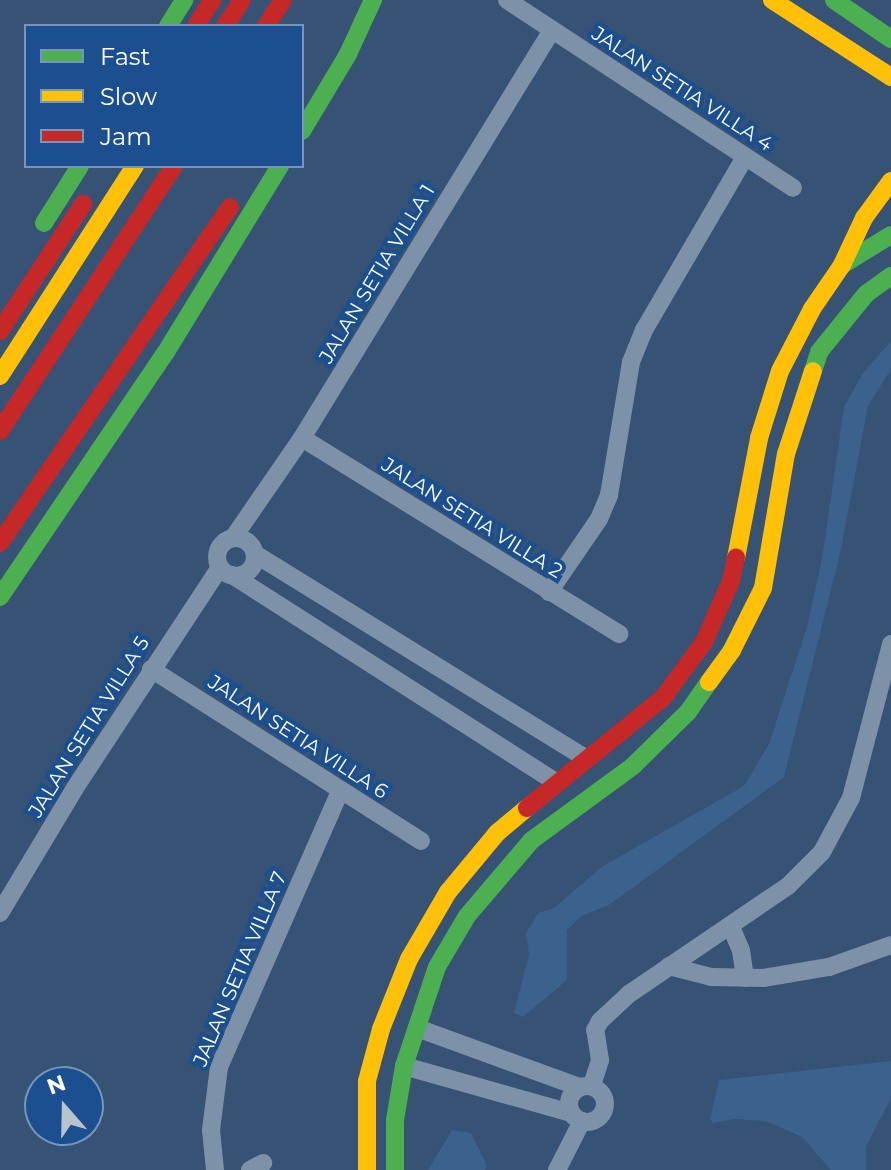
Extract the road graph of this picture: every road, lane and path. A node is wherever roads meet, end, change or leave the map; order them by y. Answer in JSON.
{"nodes":[{"id":1,"x":184,"y":0,"type":"edge"},
{"id":2,"x":212,"y":0,"type":"edge"},
{"id":3,"x":242,"y":0,"type":"edge"},
{"id":4,"x":283,"y":0,"type":"edge"},
{"id":5,"x":372,"y":0,"type":"edge"},
{"id":6,"x":507,"y":0,"type":"edge"},
{"id":7,"x":772,"y":0,"type":"edge"},
{"id":8,"x":796,"y":0,"type":"edge"},
{"id":9,"x":834,"y":0,"type":"edge"},
{"id":10,"x":169,"y":24,"type":"edge"},
{"id":11,"x":197,"y":24,"type":"edge"},
{"id":12,"x":226,"y":24,"type":"edge"},
{"id":13,"x":267,"y":24,"type":"edge"},
{"id":14,"x":552,"y":30,"type":"junction"},
{"id":15,"x":891,"y":39,"type":"edge"},
{"id":16,"x":322,"y":59,"type":"dead end"},
{"id":17,"x":891,"y":61,"type":"edge"},
{"id":18,"x":891,"y":77,"type":"edge"},
{"id":19,"x":304,"y":128,"type":"edge"},
{"id":20,"x":745,"y":157,"type":"junction"},
{"id":21,"x":79,"y":168,"type":"edge"},
{"id":22,"x":134,"y":168,"type":"edge"},
{"id":23,"x":173,"y":168,"type":"edge"},
{"id":24,"x":279,"y":168,"type":"edge"},
{"id":25,"x":891,"y":181,"type":"edge"},
{"id":26,"x":793,"y":188,"type":"dead end"},
{"id":27,"x":241,"y":190,"type":"dead end"},
{"id":28,"x":91,"y":191,"type":"dead end"},
{"id":29,"x":891,"y":235,"type":"edge"},
{"id":30,"x":30,"y":246,"type":"dead end"},
{"id":31,"x":842,"y":265,"type":"junction"},
{"id":32,"x":891,"y":276,"type":"edge"},
{"id":33,"x":891,"y":283,"type":"edge"},
{"id":34,"x":866,"y":294,"type":"junction"},
{"id":35,"x":0,"y":331,"type":"edge"},
{"id":36,"x":0,"y":376,"type":"edge"},
{"id":37,"x":0,"y":431,"type":"edge"},
{"id":38,"x":302,"y":438,"type":"junction"},
{"id":39,"x":233,"y":538,"type":"junction"},
{"id":40,"x":0,"y":543,"type":"edge"},
{"id":41,"x":255,"y":554,"type":"junction"},
{"id":42,"x":226,"y":571,"type":"junction"},
{"id":43,"x":549,"y":592,"type":"junction"},
{"id":44,"x":0,"y":597,"type":"edge"},
{"id":45,"x":619,"y":634,"type":"dead end"},
{"id":46,"x":891,"y":644,"type":"edge"},
{"id":47,"x":151,"y":669,"type":"junction"},
{"id":48,"x":884,"y":708,"type":"edge"},
{"id":49,"x":585,"y":758,"type":"junction"},
{"id":50,"x":556,"y":782,"type":"junction"},
{"id":51,"x":340,"y":791,"type":"junction"},
{"id":52,"x":421,"y":841,"type":"dead end"},
{"id":53,"x":0,"y":913,"type":"edge"},
{"id":54,"x":731,"y":927,"type":"junction"},
{"id":55,"x":891,"y":945,"type":"edge"},
{"id":56,"x":669,"y":966,"type":"junction"},
{"id":57,"x":745,"y":978,"type":"junction"},
{"id":58,"x":417,"y":1028,"type":"junction"},
{"id":59,"x":404,"y":1066,"type":"junction"},
{"id":60,"x":586,"y":1086,"type":"junction"},
{"id":61,"x":576,"y":1117,"type":"junction"},
{"id":62,"x":215,"y":1170,"type":"edge"},
{"id":63,"x":367,"y":1170,"type":"edge"},
{"id":64,"x":395,"y":1170,"type":"edge"},
{"id":65,"x":557,"y":1170,"type":"edge"}],
"edges":[{"from":1,"to":10,"type":"main road"},
{"from":2,"to":11,"type":"main road"},
{"from":3,"to":12,"type":"main road"},
{"from":4,"to":13,"type":"main road"},
{"from":5,"to":16,"type":"main road"},
{"from":5,"to":19,"type":"main road"},
{"from":6,"to":14,"type":"street","name":"JALAN SETIA VILLA 4"},
{"from":7,"to":18,"type":"main road"},
{"from":8,"to":17,"type":"main road"},
{"from":9,"to":15,"type":"main road"},
{"from":14,"to":20,"type":"street","name":"JALAN SETIA VILLA 4"},
{"from":14,"to":38,"type":"street","name":"JALAN SETIA VILLA 1"},
{"from":20,"to":26,"type":"street","name":"JALAN SETIA VILLA 4"},
{"from":20,"to":43,"type":"street"},
{"from":21,"to":30,"type":"main road"},
{"from":22,"to":36,"type":"main road"},
{"from":23,"to":37,"type":"main road"},
{"from":24,"to":44,"type":"main road"},
{"from":25,"to":31,"type":"main road"},
{"from":27,"to":40,"type":"main road"},
{"from":28,"to":35,"type":"main road"},
{"from":29,"to":31,"type":"main road"},
{"from":31,"to":49,"type":"main road"},
{"from":32,"to":34,"type":"main road"},
{"from":33,"to":34,"type":"main road"},
{"from":34,"to":58,"type":"main road"},
{"from":38,"to":39,"type":"street","name":"JALAN SETIA VILLA 1"},
{"from":38,"to":43,"type":"street","name":"JALAN SETIA VILLA 2"},
{"from":39,"to":41,"type":"street"},
{"from":39,"to":42,"type":"street"},
{"from":41,"to":42,"type":"street"},
{"from":41,"to":49,"type":"street"},
{"from":42,"to":47,"type":"street","name":"JALAN SETIA VILLA 5"},
{"from":42,"to":50,"type":"street"},
{"from":43,"to":45,"type":"street","name":"JALAN SETIA VILLA 2"},
{"from":46,"to":48,"type":"street"},
{"from":47,"to":51,"type":"street","name":"JALAN SETIA VILLA 6"},
{"from":47,"to":53,"type":"street","name":"JALAN SETIA VILLA 5"},
{"from":48,"to":54,"type":"street"},
{"from":49,"to":50,"type":"main road"},
{"from":50,"to":63,"type":"main road"},
{"from":51,"to":52,"type":"street","name":"JALAN SETIA VILLA 6"},
{"from":51,"to":62,"type":"street","name":"JALAN SETIA VILLA 7"},
{"from":54,"to":56,"type":"street"},
{"from":54,"to":57,"type":"street"},
{"from":55,"to":57,"type":"street"},
{"from":56,"to":57,"type":"street"},
{"from":56,"to":60,"type":"street"},
{"from":58,"to":59,"type":"main road"},
{"from":58,"to":60,"type":"street"},
{"from":59,"to":61,"type":"street"},
{"from":59,"to":64,"type":"main road"},
{"from":60,"to":61,"type":"street"},
{"from":60,"to":61,"type":"street"},
{"from":61,"to":65,"type":"street"}]}
